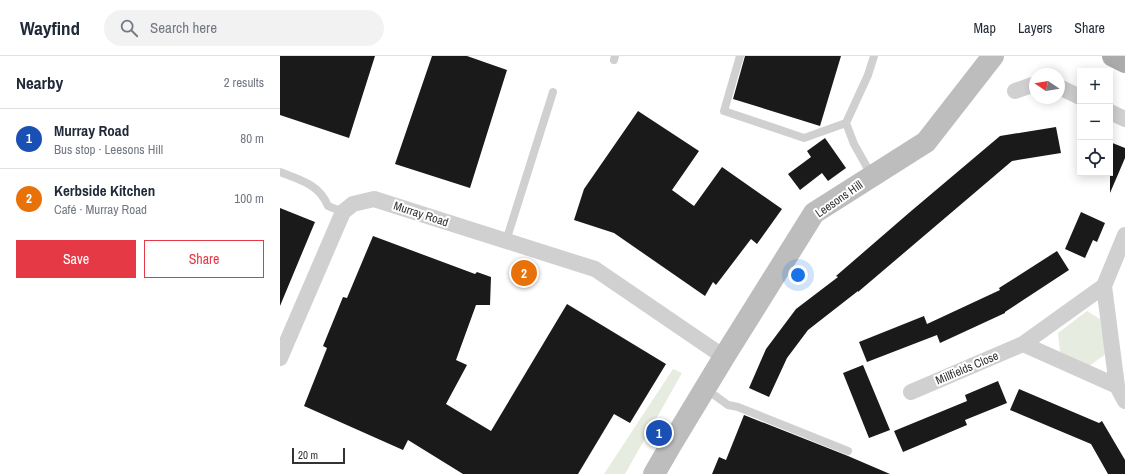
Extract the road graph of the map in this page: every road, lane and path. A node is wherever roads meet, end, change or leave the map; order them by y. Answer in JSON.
{"nodes":[{"id":1,"x":740,"y":56,"type":"edge"},
{"id":2,"x":874,"y":56,"type":"edge"},
{"id":3,"x":993,"y":56,"type":"edge"},
{"id":4,"x":1112,"y":56,"type":"edge"},
{"id":5,"x":1125,"y":62,"type":"edge"},
{"id":6,"x":1029,"y":86,"type":"edge"},
{"id":7,"x":1065,"y":90,"type":"edge"},
{"id":8,"x":1015,"y":91,"type":"dead end"},
{"id":9,"x":553,"y":92,"type":"dead end"},
{"id":10,"x":1077,"y":96,"type":"edge"},
{"id":11,"x":1113,"y":113,"type":"edge"},
{"id":12,"x":1125,"y":119,"type":"edge"},
{"id":13,"x":846,"y":123,"type":"junction"},
{"id":14,"x":280,"y":172,"type":"edge"},
{"id":15,"x":872,"y":176,"type":"junction"},
{"id":16,"x":343,"y":212,"type":"junction"},
{"id":17,"x":1125,"y":235,"type":"edge"},
{"id":18,"x":506,"y":241,"type":"junction"},
{"id":19,"x":1104,"y":286,"type":"junction"},
{"id":20,"x":1023,"y":344,"type":"junction"},
{"id":21,"x":724,"y":357,"type":"junction"},
{"id":22,"x":280,"y":358,"type":"edge"},
{"id":23,"x":1117,"y":386,"type":"junction"},
{"id":24,"x":705,"y":389,"type":"junction"},
{"id":25,"x":911,"y":392,"type":"dead end"},
{"id":26,"x":1125,"y":401,"type":"edge"},
{"id":27,"x":848,"y":450,"type":"dead end"},
{"id":28,"x":654,"y":474,"type":"edge"}],
"edges":[{"from":1,"to":13,"type":"lane"},
{"from":2,"to":13,"type":"lane"},
{"from":3,"to":15,"type":"street","name":"Leesons Hill"},
{"from":4,"to":5,"type":"main road"},
{"from":6,"to":8,"type":"street"},
{"from":7,"to":10,"type":"street"},
{"from":9,"to":18,"type":"lane"},
{"from":11,"to":12,"type":"street"},
{"from":13,"to":15,"type":"lane"},
{"from":14,"to":16,"type":"lane"},
{"from":15,"to":21,"type":"street","name":"Leesons Hill"},
{"from":16,"to":18,"type":"street","name":"Murray Road"},
{"from":16,"to":22,"type":"street"},
{"from":17,"to":19,"type":"street"},
{"from":18,"to":21,"type":"street","name":"Murray Road"},
{"from":19,"to":20,"type":"street","name":"Millfields Close"},
{"from":19,"to":23,"type":"street"},
{"from":20,"to":23,"type":"street"},
{"from":20,"to":25,"type":"street","name":"Millfields Close"},
{"from":21,"to":24,"type":"street","name":"Leesons Hill"},
{"from":23,"to":26,"type":"street"},
{"from":24,"to":27,"type":"lane"},
{"from":24,"to":28,"type":"street","name":"Leesons Hill"}]}
